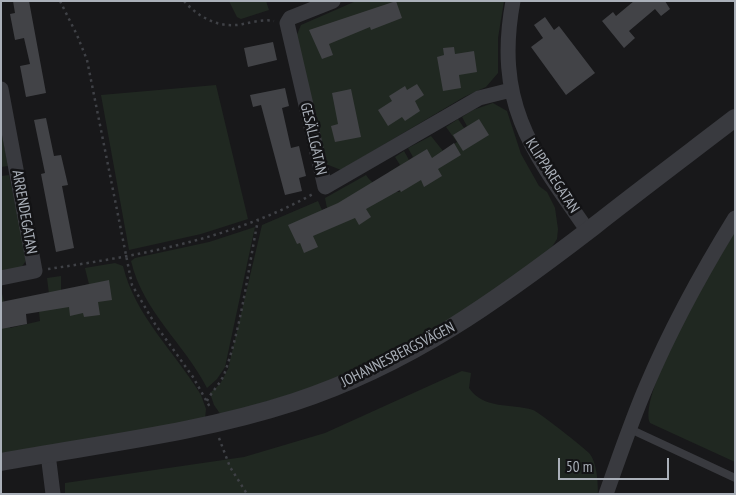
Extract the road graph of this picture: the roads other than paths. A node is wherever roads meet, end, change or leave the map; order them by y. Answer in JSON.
{"nodes":[{"id":1,"x":333,"y":1,"type":"edge"},
{"id":2,"x":513,"y":1,"type":"edge"},
{"id":3,"x":1,"y":89,"type":"edge"},
{"id":4,"x":511,"y":90,"type":"junction"},
{"id":5,"x":735,"y":118,"type":"edge"},
{"id":6,"x":735,"y":218,"type":"edge"},
{"id":7,"x":588,"y":231,"type":"junction"},
{"id":8,"x":1,"y":278,"type":"edge"},
{"id":9,"x":630,"y":429,"type":"junction"},
{"id":10,"x":48,"y":454,"type":"junction"},
{"id":11,"x":1,"y":462,"type":"edge"},
{"id":12,"x":735,"y":478,"type":"edge"},
{"id":13,"x":53,"y":494,"type":"edge"},
{"id":14,"x":606,"y":494,"type":"edge"}],
"edges":[{"from":1,"to":4,"type":"street","name":"GESÄLLGATAN"},
{"from":2,"to":4,"type":"street","name":"KLIPPAREGATAN"},
{"from":3,"to":8,"type":"street","name":"ARRENDEGATAN"},
{"from":4,"to":7,"type":"street","name":"KLIPPAREGATAN"},
{"from":5,"to":7,"type":"street","name":"JOHANNESBERGSVÄGEN"},
{"from":6,"to":9,"type":"street"},
{"from":7,"to":10,"type":"street","name":"JOHANNESBERGSVÄGEN"},
{"from":9,"to":12,"type":"lane"},
{"from":9,"to":14,"type":"street"},
{"from":10,"to":11,"type":"street","name":"JOHANNESBERGSVÄGEN"},
{"from":10,"to":13,"type":"street"}]}
